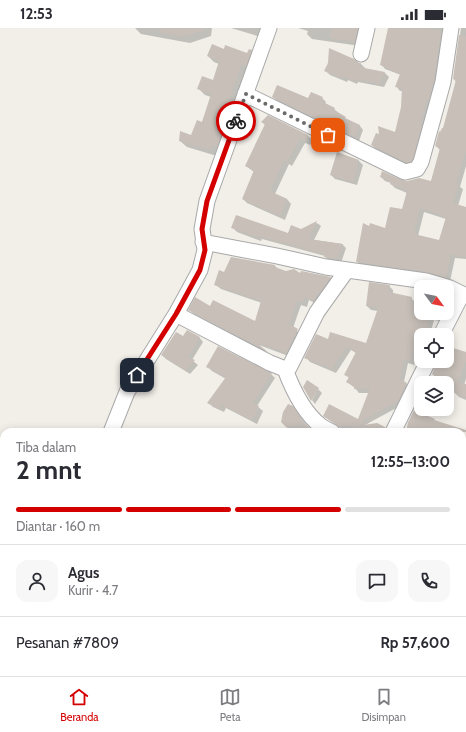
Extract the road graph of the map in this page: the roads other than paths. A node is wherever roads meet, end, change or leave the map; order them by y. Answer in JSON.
{"nodes":[{"id":1,"x":269,"y":28,"type":"edge"},
{"id":2,"x":367,"y":28,"type":"edge"},
{"id":3,"x":451,"y":28,"type":"edge"},
{"id":4,"x":361,"y":54,"type":"dead end"},
{"id":5,"x":246,"y":94,"type":"junction"},
{"id":6,"x":203,"y":242,"type":"junction"},
{"id":7,"x":348,"y":270,"type":"junction"},
{"id":8,"x":464,"y":295,"type":"edge"},
{"id":9,"x":176,"y":314,"type":"junction"},
{"id":10,"x":446,"y":328,"type":"edge"},
{"id":11,"x":425,"y":368,"type":"edge"},
{"id":12,"x":285,"y":370,"type":"junction"},
{"id":13,"x":113,"y":428,"type":"edge"},
{"id":14,"x":325,"y":428,"type":"edge"},
{"id":15,"x":395,"y":428,"type":"edge"}],
"edges":[{"from":1,"to":5,"type":"street"},
{"from":2,"to":4,"type":"street"},
{"from":3,"to":5,"type":"street"},
{"from":5,"to":6,"type":"street"},
{"from":6,"to":7,"type":"street"},
{"from":6,"to":9,"type":"street"},
{"from":7,"to":8,"type":"street"},
{"from":7,"to":12,"type":"street"},
{"from":8,"to":10,"type":"street"},
{"from":9,"to":12,"type":"street"},
{"from":9,"to":13,"type":"street"},
{"from":11,"to":15,"type":"street"},
{"from":12,"to":14,"type":"street"}]}
